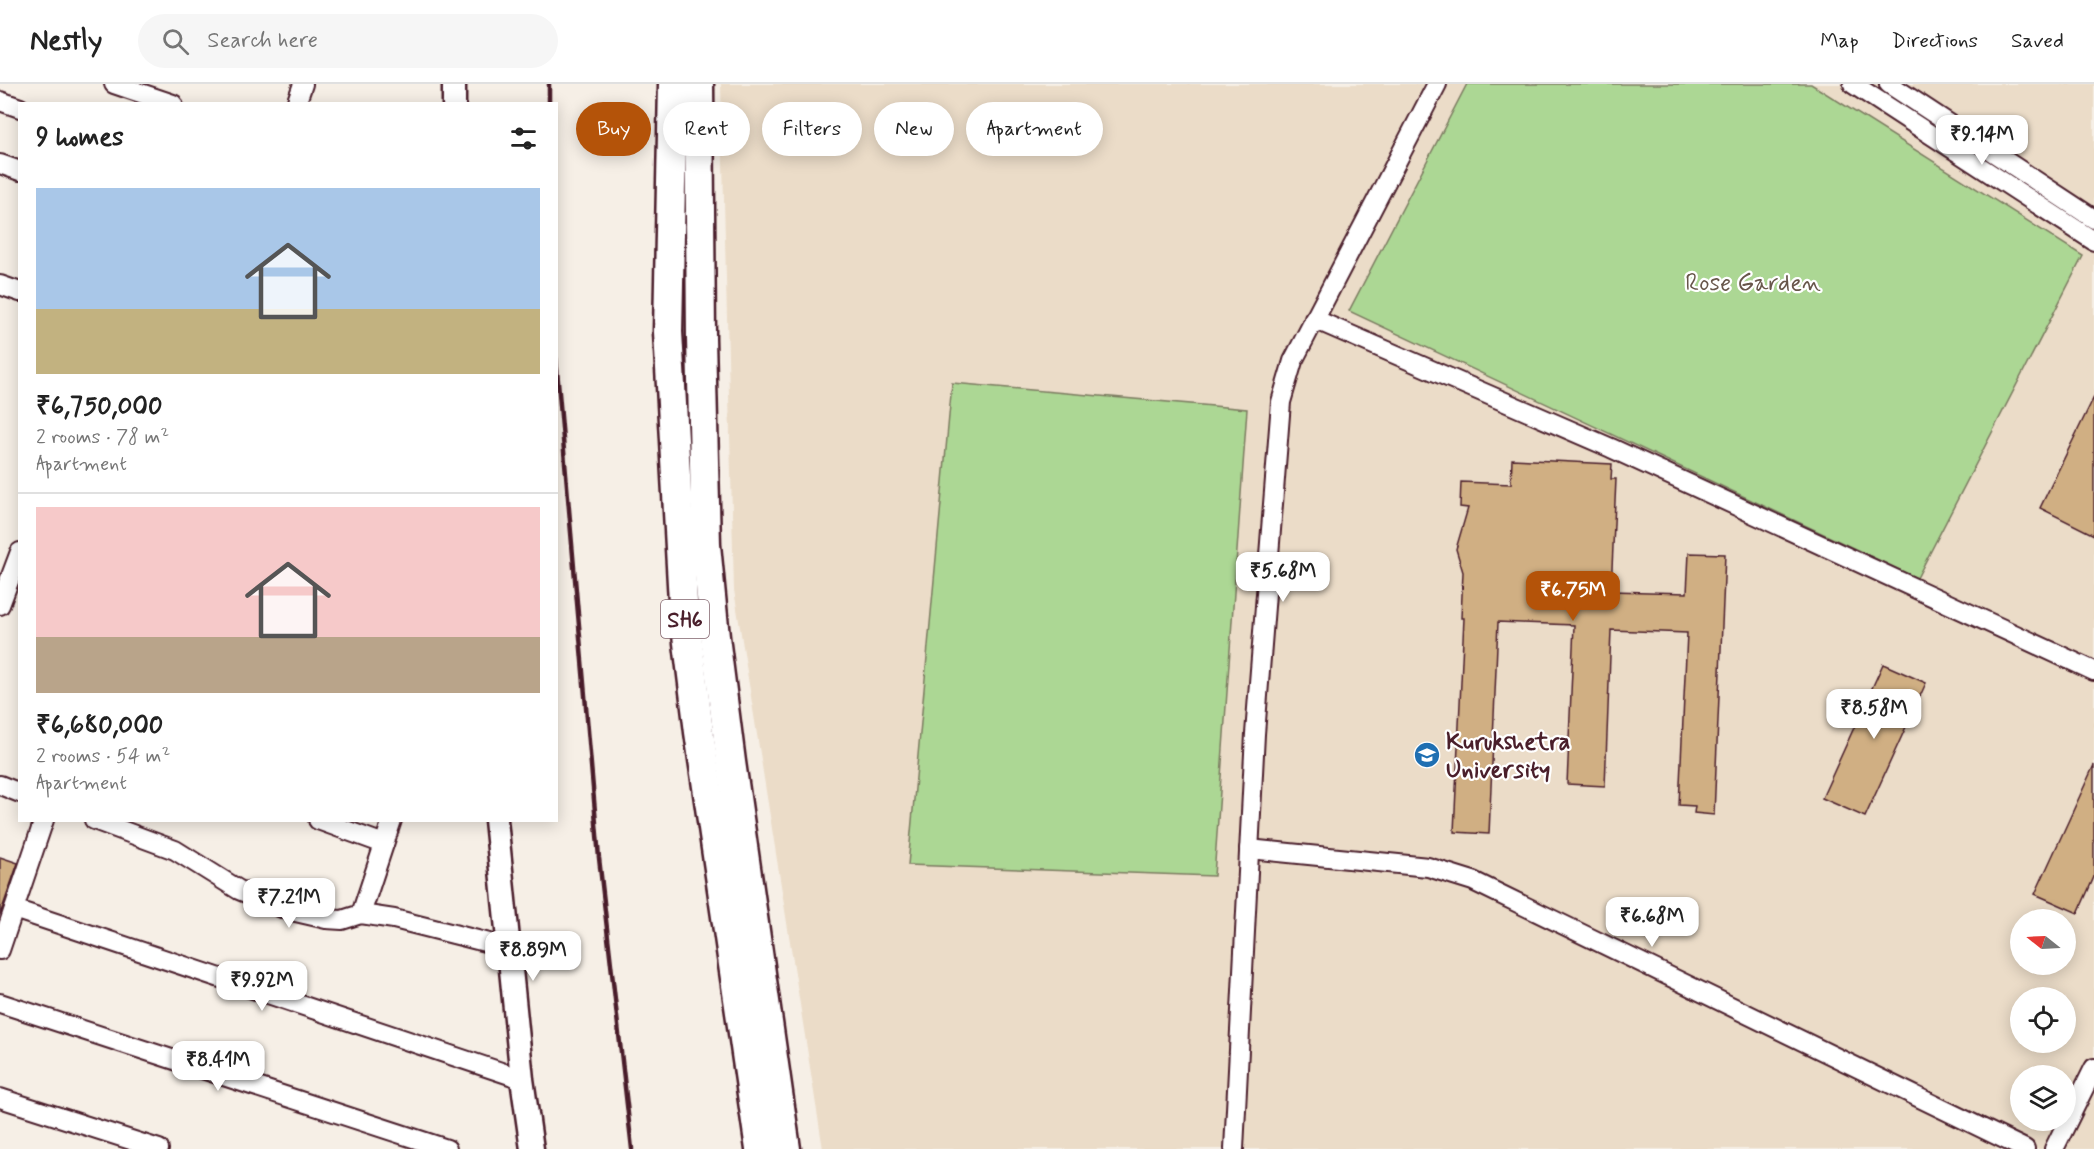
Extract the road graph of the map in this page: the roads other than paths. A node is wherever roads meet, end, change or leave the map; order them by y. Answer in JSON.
{"nodes":[{"id":1,"x":114,"y":84,"type":"edge"},
{"id":2,"x":303,"y":84,"type":"edge"},
{"id":3,"x":454,"y":84,"type":"edge"},
{"id":4,"x":673,"y":84,"type":"edge"},
{"id":5,"x":699,"y":84,"type":"edge"},
{"id":6,"x":1437,"y":84,"type":"edge"},
{"id":7,"x":1852,"y":84,"type":"edge"},
{"id":8,"x":1889,"y":84,"type":"edge"},
{"id":9,"x":0,"y":100,"type":"edge"},
{"id":10,"x":166,"y":102,"type":"edge"},
{"id":11,"x":297,"y":102,"type":"edge"},
{"id":12,"x":454,"y":102,"type":"edge"},
{"id":13,"x":18,"y":107,"type":"edge"},
{"id":14,"x":0,"y":164,"type":"edge"},
{"id":15,"x":18,"y":170,"type":"edge"},
{"id":16,"x":2094,"y":219,"type":"edge"},
{"id":17,"x":2094,"y":242,"type":"edge"},
{"id":18,"x":0,"y":285,"type":"edge"},
{"id":19,"x":18,"y":291,"type":"edge"},
{"id":20,"x":1314,"y":319,"type":"junction"},
{"id":21,"x":18,"y":557,"type":"edge"},
{"id":22,"x":0,"y":605,"type":"edge"},
{"id":23,"x":2094,"y":671,"type":"edge"},
{"id":24,"x":0,"y":785,"type":"edge"},
{"id":25,"x":18,"y":792,"type":"edge"},
{"id":26,"x":43,"y":822,"type":"edge"},
{"id":27,"x":99,"y":822,"type":"edge"},
{"id":28,"x":324,"y":822,"type":"edge"},
{"id":29,"x":391,"y":822,"type":"edge"},
{"id":30,"x":496,"y":822,"type":"edge"},
{"id":31,"x":384,"y":844,"type":"junction"},
{"id":32,"x":1250,"y":849,"type":"junction"},
{"id":33,"x":14,"y":909,"type":"junction"},
{"id":34,"x":361,"y":914,"type":"junction"},
{"id":35,"x":509,"y":948,"type":"junction"},
{"id":36,"x":0,"y":950,"type":"edge"},
{"id":37,"x":0,"y":1003,"type":"edge"},
{"id":38,"x":2094,"y":1068,"type":"edge"},
{"id":39,"x":522,"y":1078,"type":"junction"},
{"id":40,"x":0,"y":1098,"type":"edge"},
{"id":41,"x":159,"y":1149,"type":"edge"},
{"id":42,"x":447,"y":1149,"type":"edge"},
{"id":43,"x":532,"y":1149,"type":"edge"},
{"id":44,"x":760,"y":1149,"type":"edge"},
{"id":45,"x":786,"y":1149,"type":"edge"},
{"id":46,"x":1234,"y":1149,"type":"edge"},
{"id":47,"x":2025,"y":1149,"type":"edge"},
{"id":48,"x":2054,"y":1149,"type":"edge"}],
"edges":[{"from":1,"to":10,"type":"street"},
{"from":2,"to":11,"type":"street"},
{"from":3,"to":12,"type":"street"},
{"from":4,"to":44,"type":"main road","number":"SH6"},
{"from":5,"to":45,"type":"main road","number":"SH6"},
{"from":6,"to":20,"type":"street"},
{"from":7,"to":17,"type":"street"},
{"from":8,"to":16,"type":"street"},
{"from":9,"to":13,"type":"street"},
{"from":14,"to":15,"type":"street"},
{"from":18,"to":19,"type":"street"},
{"from":20,"to":23,"type":"street"},
{"from":20,"to":32,"type":"street"},
{"from":21,"to":22,"type":"street"},
{"from":24,"to":25,"type":"street"},
{"from":26,"to":33,"type":"street"},
{"from":27,"to":34,"type":"street"},
{"from":28,"to":31,"type":"street"},
{"from":29,"to":31,"type":"street"},
{"from":30,"to":35,"type":"street"},
{"from":31,"to":34,"type":"street"},
{"from":32,"to":46,"type":"street"},
{"from":32,"to":47,"type":"street"},
{"from":33,"to":36,"type":"street"},
{"from":33,"to":39,"type":"street"},
{"from":34,"to":35,"type":"street"},
{"from":35,"to":39,"type":"street"},
{"from":37,"to":42,"type":"street"},
{"from":38,"to":48,"type":"street"},
{"from":39,"to":43,"type":"street"},
{"from":40,"to":41,"type":"street"}]}
